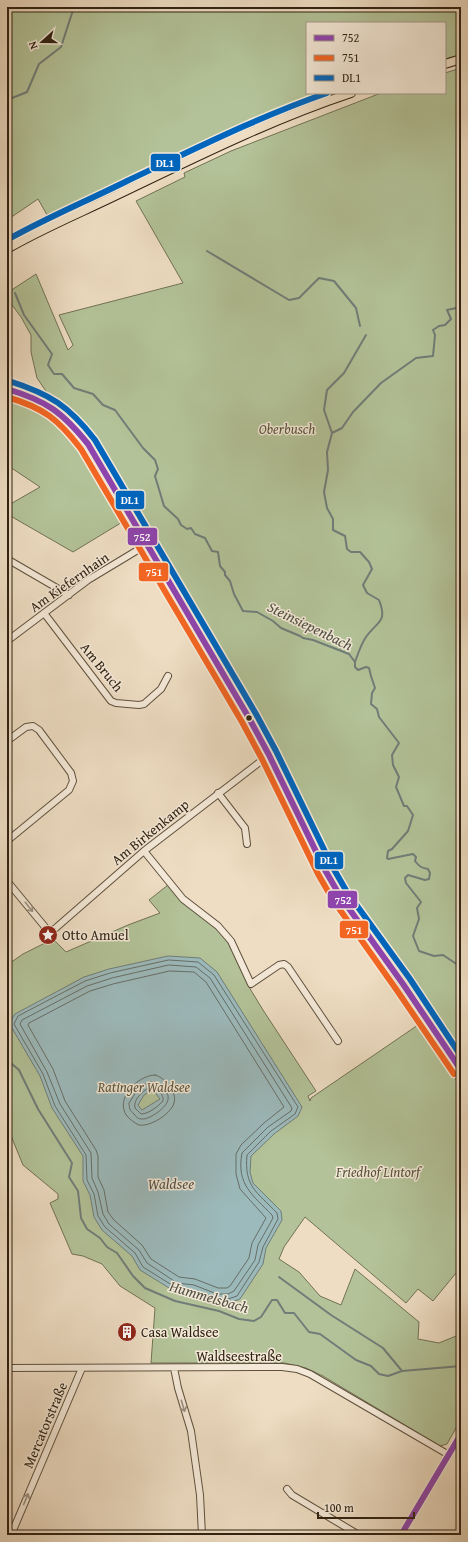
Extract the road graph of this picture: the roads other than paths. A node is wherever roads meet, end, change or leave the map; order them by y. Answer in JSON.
{"nodes":[{"id":1,"x":461,"y":59,"type":"edge"},
{"id":2,"x":446,"y":64,"type":"edge"},
{"id":3,"x":348,"y":94,"type":"edge"},
{"id":4,"x":7,"y":249,"type":"edge"},
{"id":5,"x":7,"y":389,"type":"edge"},
{"id":6,"x":146,"y":545,"type":"junction"},
{"id":7,"x":7,"y":559,"type":"edge"},
{"id":8,"x":69,"y":595,"type":"junction"},
{"id":9,"x":44,"y":613,"type":"junction"},
{"id":10,"x":7,"y":641,"type":"edge"},
{"id":11,"x":168,"y":676,"type":"dead end"},
{"id":12,"x":7,"y":741,"type":"edge"},
{"id":13,"x":269,"y":755,"type":"junction"},
{"id":14,"x":218,"y":793,"type":"junction"},
{"id":15,"x":7,"y":841,"type":"edge"},
{"id":16,"x":248,"y":844,"type":"dead end"},
{"id":17,"x":144,"y":850,"type":"junction"},
{"id":18,"x":7,"y":881,"type":"edge"},
{"id":19,"x":338,"y":1041,"type":"dead end"},
{"id":20,"x":461,"y":1070,"type":"edge"},
{"id":21,"x":7,"y":1368,"type":"edge"},
{"id":22,"x":82,"y":1368,"type":"junction"},
{"id":23,"x":174,"y":1368,"type":"junction"},
{"id":24,"x":461,"y":1434,"type":"edge"},
{"id":25,"x":449,"y":1455,"type":"junction"},
{"id":26,"x":287,"y":1489,"type":"dead end"},
{"id":27,"x":11,"y":1535,"type":"edge"},
{"id":28,"x":202,"y":1535,"type":"edge"},
{"id":29,"x":359,"y":1535,"type":"edge"},
{"id":30,"x":401,"y":1535,"type":"edge"}],
"edges":[{"from":1,"to":2,"type":"main road"},
{"from":3,"to":4,"type":"main road"},
{"from":5,"to":6,"type":"main road"},
{"from":6,"to":8,"type":"street","name":"Am Kiefernhain"},
{"from":6,"to":13,"type":"main road"},
{"from":7,"to":8,"type":"street"},
{"from":8,"to":9,"type":"street","name":"Am Kiefernhain"},
{"from":9,"to":10,"type":"street","name":"Am Kiefernhain"},
{"from":9,"to":11,"type":"street","name":"Am Bruch"},
{"from":12,"to":15,"type":"street"},
{"from":13,"to":14,"type":"street","name":"Am Birkenkamp"},
{"from":13,"to":20,"type":"main road"},
{"from":14,"to":16,"type":"street"},
{"from":14,"to":17,"type":"street","name":"Am Birkenkamp"},
{"from":18,"to":17,"type":"street","name":"Am Birkenkamp","one_way":true},
{"from":17,"to":19,"type":"street"},
{"from":21,"to":22,"type":"street","name":"Waldseestraße"},
{"from":22,"to":23,"type":"street","name":"Waldseestraße"},
{"from":27,"to":22,"type":"street","name":"Mercatorstraße","one_way":true},
{"from":23,"to":25,"type":"street","name":"Waldseestraße"},
{"from":23,"to":28,"type":"street","one_way":true},
{"from":24,"to":25,"type":"street"},
{"from":25,"to":30,"type":"street"},
{"from":26,"to":29,"type":"street"}]}
